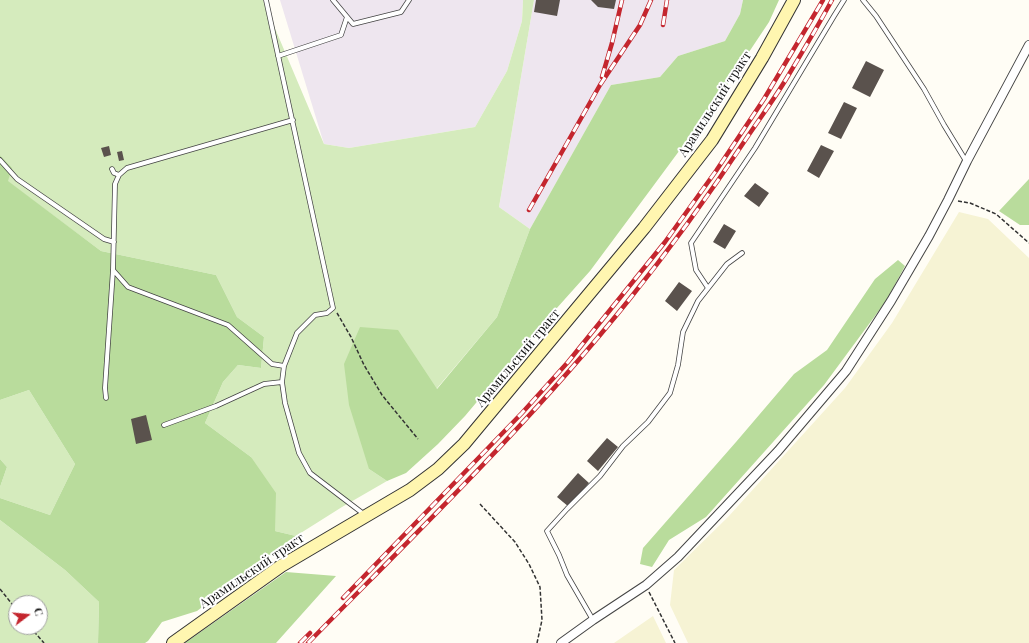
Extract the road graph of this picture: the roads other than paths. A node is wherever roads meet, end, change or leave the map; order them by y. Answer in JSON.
{"nodes":[{"id":1,"x":266,"y":0,"type":"edge"},
{"id":2,"x":333,"y":0,"type":"edge"},
{"id":3,"x":409,"y":0,"type":"edge"},
{"id":4,"x":794,"y":0,"type":"edge"},
{"id":5,"x":844,"y":0,"type":"edge"},
{"id":6,"x":863,"y":0,"type":"edge"},
{"id":7,"x":347,"y":17,"type":"junction"},
{"id":8,"x":1029,"y":45,"type":"edge"},
{"id":9,"x":278,"y":56,"type":"junction"},
{"id":10,"x":293,"y":120,"type":"junction"},
{"id":11,"x":0,"y":160,"type":"edge"},
{"id":12,"x":967,"y":161,"type":"junction"},
{"id":13,"x":112,"y":169,"type":"dead end"},
{"id":14,"x":119,"y":175,"type":"junction"},
{"id":15,"x":114,"y":242,"type":"junction"},
{"id":16,"x":742,"y":253,"type":"dead end"},
{"id":17,"x":113,"y":270,"type":"junction"},
{"id":18,"x":708,"y":288,"type":"junction"},
{"id":19,"x":284,"y":366,"type":"junction"},
{"id":20,"x":282,"y":382,"type":"junction"},
{"id":21,"x":106,"y":398,"type":"dead end"},
{"id":22,"x":164,"y":425,"type":"dead end"},
{"id":23,"x":366,"y":516,"type":"junction"},
{"id":24,"x":593,"y":620,"type":"junction"},
{"id":25,"x":173,"y":643,"type":"edge"},
{"id":26,"x":561,"y":643,"type":"edge"}],
"edges":[{"from":1,"to":9,"type":"lane"},
{"from":2,"to":7,"type":"lane"},
{"from":3,"to":7,"type":"lane"},
{"from":4,"to":23,"type":"main road","name":"Арамильский тракт"},
{"from":5,"to":18,"type":"lane"},
{"from":6,"to":12,"type":"lane"},
{"from":7,"to":9,"type":"lane"},
{"from":8,"to":12,"type":"street"},
{"from":9,"to":10,"type":"lane"},
{"from":10,"to":14,"type":"lane"},
{"from":10,"to":19,"type":"lane"},
{"from":11,"to":15,"type":"lane"},
{"from":12,"to":24,"type":"street"},
{"from":13,"to":14,"type":"lane"},
{"from":14,"to":15,"type":"lane"},
{"from":15,"to":17,"type":"lane"},
{"from":16,"to":18,"type":"lane"},
{"from":17,"to":19,"type":"lane"},
{"from":17,"to":21,"type":"lane"},
{"from":18,"to":24,"type":"lane"},
{"from":19,"to":20,"type":"lane"},
{"from":20,"to":22,"type":"lane"},
{"from":20,"to":23,"type":"lane"},
{"from":23,"to":25,"type":"main road","name":"Арамильский тракт"},
{"from":24,"to":26,"type":"street"}]}
